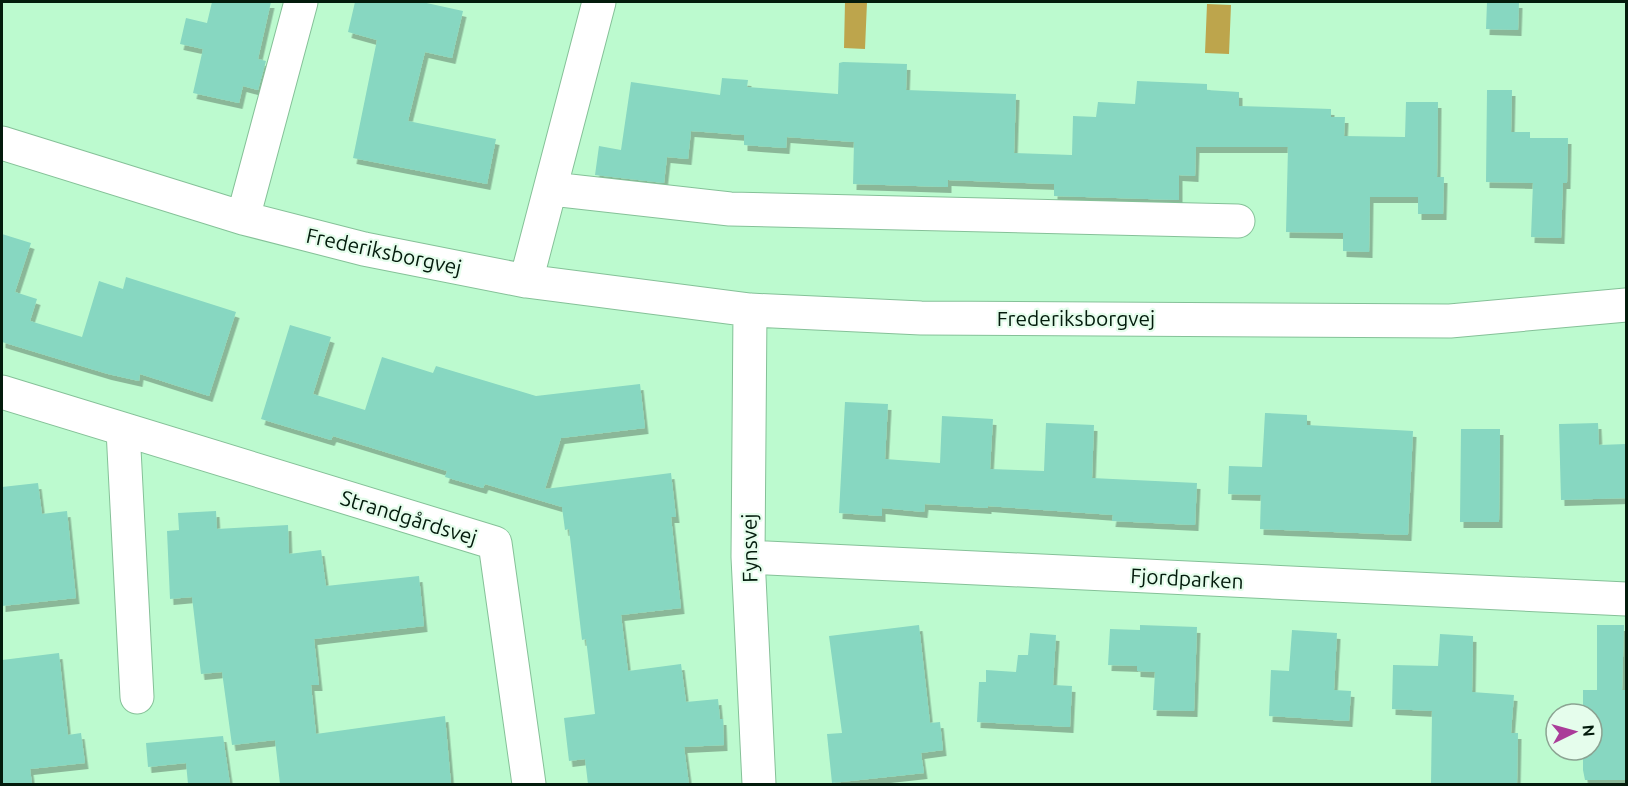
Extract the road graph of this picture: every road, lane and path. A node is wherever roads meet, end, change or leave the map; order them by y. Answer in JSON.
{"nodes":[{"id":1,"x":301,"y":2,"type":"edge"},
{"id":2,"x":599,"y":2,"type":"edge"},
{"id":3,"x":2,"y":143,"type":"edge"},
{"id":4,"x":552,"y":189,"type":"junction"},
{"id":5,"x":243,"y":218,"type":"junction"},
{"id":6,"x":1238,"y":221,"type":"dead end"},
{"id":7,"x":526,"y":281,"type":"junction"},
{"id":8,"x":1626,"y":305,"type":"edge"},
{"id":9,"x":750,"y":310,"type":"junction"},
{"id":10,"x":2,"y":392,"type":"edge"},
{"id":11,"x":123,"y":430,"type":"junction"},
{"id":12,"x":748,"y":557,"type":"junction"},
{"id":13,"x":1626,"y":599,"type":"edge"},
{"id":14,"x":137,"y":696,"type":"dead end"},
{"id":15,"x":529,"y":784,"type":"edge"},
{"id":16,"x":759,"y":784,"type":"edge"}],
"edges":[{"from":1,"to":5,"type":"street"},
{"from":2,"to":4,"type":"street"},
{"from":3,"to":5,"type":"street","name":"Frederiksborgvej"},
{"from":4,"to":6,"type":"street"},
{"from":4,"to":7,"type":"street"},
{"from":5,"to":7,"type":"street","name":"Frederiksborgvej"},
{"from":7,"to":9,"type":"street","name":"Frederiksborgvej"},
{"from":8,"to":9,"type":"street","name":"Frederiksborgvej"},
{"from":9,"to":12,"type":"street","name":"Fynsvej"},
{"from":10,"to":11,"type":"street","name":"Strandgårdsvej"},
{"from":11,"to":14,"type":"street"},
{"from":11,"to":15,"type":"street","name":"Strandgårdsvej"},
{"from":12,"to":13,"type":"street","name":"Fjordparken"},
{"from":12,"to":16,"type":"street","name":"Fynsvej"}]}
